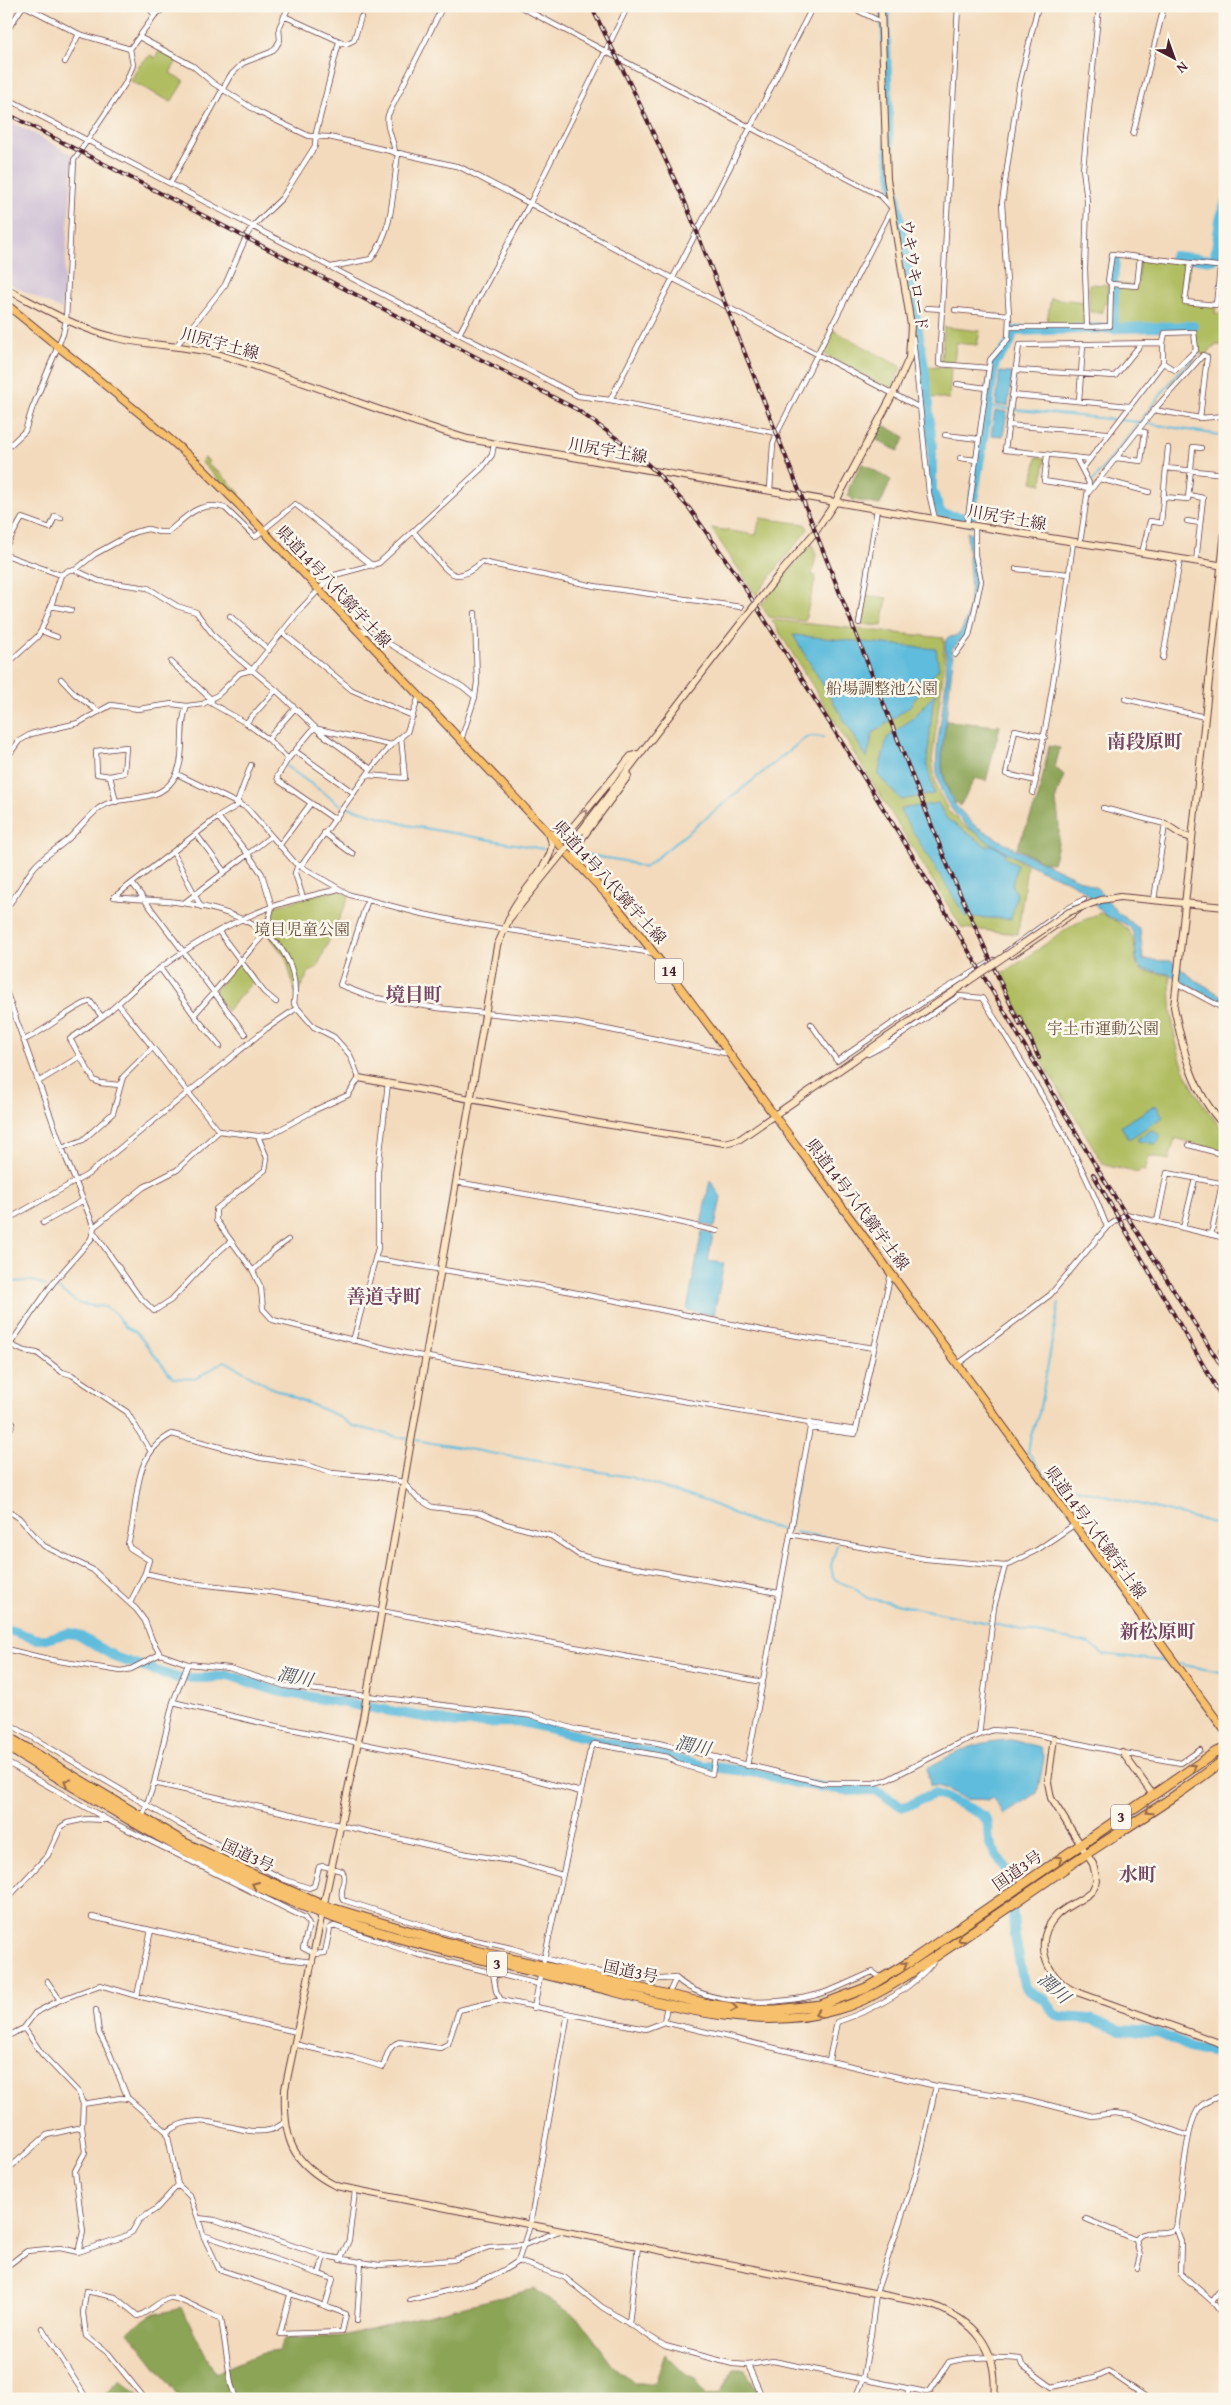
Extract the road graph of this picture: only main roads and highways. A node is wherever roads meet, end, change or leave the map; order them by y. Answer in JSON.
{"nodes":[{"id":1,"x":6,"y":304,"type":"edge"},
{"id":2,"x":1225,"y":1731,"type":"edge"},
{"id":3,"x":6,"y":1736,"type":"edge"},
{"id":4,"x":6,"y":1746,"type":"edge"},
{"id":5,"x":1225,"y":1749,"type":"edge"},
{"id":6,"x":1225,"y":1759,"type":"edge"},
{"id":7,"x":138,"y":1825,"type":"junction"},
{"id":8,"x":668,"y":1998,"type":"junction"}],
"edges":[{"from":1,"to":2,"type":"main road","name":"県道14号八代鏡宇土線","number":"14"},
{"from":3,"to":7,"type":"highway","name":"国道3号","number":"3"},
{"from":7,"to":4,"type":"highway","name":"国道3号","number":"3","one_way":true},
{"from":8,"to":5,"type":"highway","name":"国道3号","number":"3","one_way":true},
{"from":6,"to":8,"type":"highway","name":"国道3号","number":"3","one_way":true},
{"from":7,"to":8,"type":"highway","name":"国道3号","number":"3"}]}
